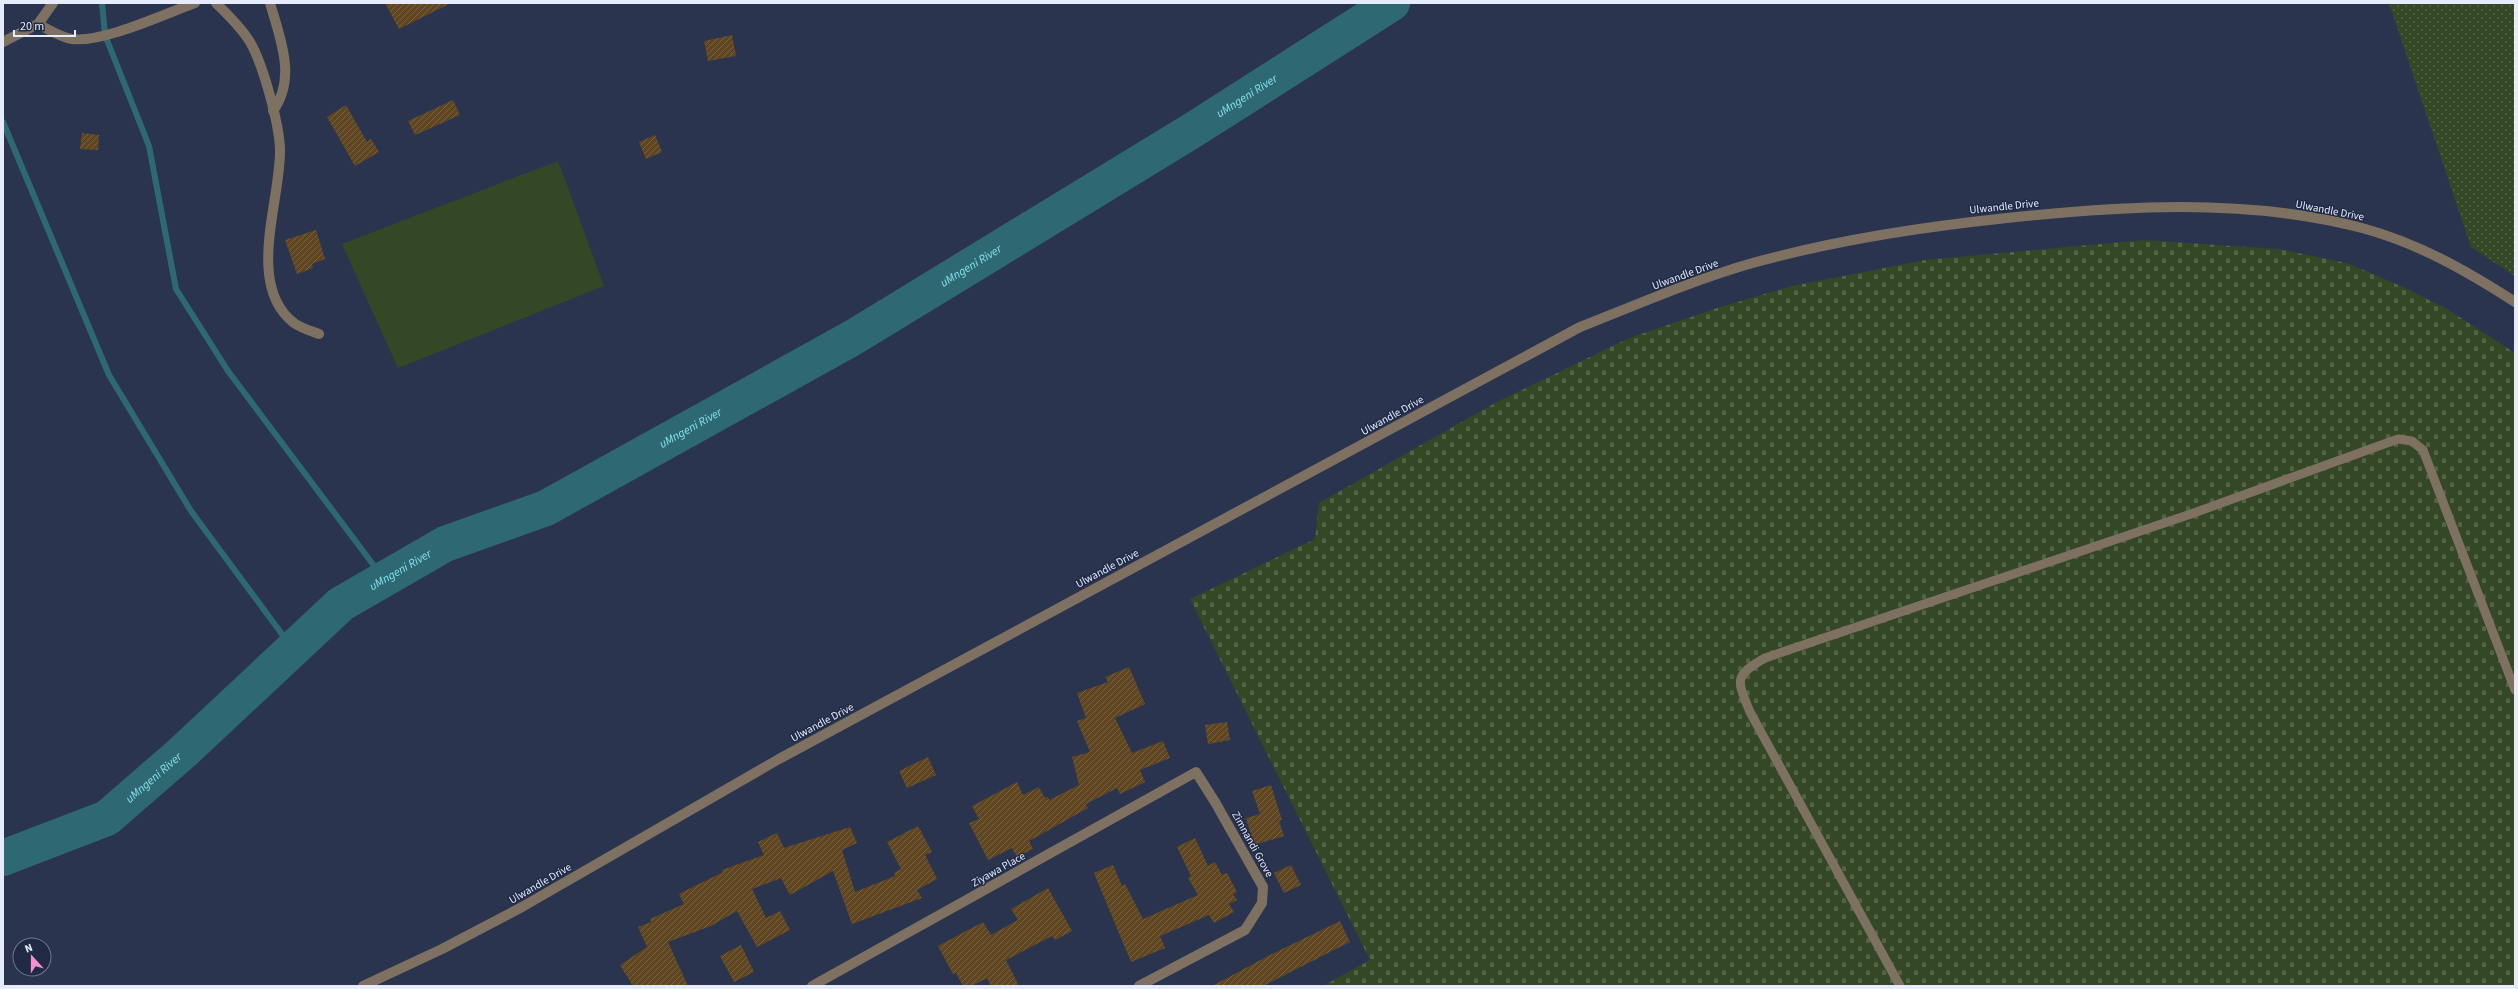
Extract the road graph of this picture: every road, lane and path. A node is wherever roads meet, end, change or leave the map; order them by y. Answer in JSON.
{"nodes":[{"id":1,"x":53,"y":3,"type":"edge"},
{"id":2,"x":195,"y":3,"type":"edge"},
{"id":3,"x":216,"y":3,"type":"edge"},
{"id":4,"x":270,"y":3,"type":"edge"},
{"id":5,"x":38,"y":24,"type":"junction"},
{"id":6,"x":3,"y":42,"type":"edge"},
{"id":7,"x":273,"y":111,"type":"junction"},
{"id":8,"x":2515,"y":302,"type":"edge"},
{"id":9,"x":319,"y":334,"type":"dead end"},
{"id":10,"x":2515,"y":690,"type":"edge"},
{"id":11,"x":1196,"y":772,"type":"joint"},
{"id":12,"x":363,"y":986,"type":"edge"},
{"id":13,"x":812,"y":986,"type":"edge"},
{"id":14,"x":1139,"y":986,"type":"edge"},
{"id":15,"x":1900,"y":986,"type":"edge"}],
"edges":[{"from":1,"to":5,"type":"street"},
{"from":2,"to":5,"type":"street"},
{"from":3,"to":7,"type":"street"},
{"from":4,"to":7,"type":"street"},
{"from":5,"to":6,"type":"street"},
{"from":7,"to":9,"type":"street"},
{"from":8,"to":12,"type":"street","name":"Ulwandle Drive"},
{"from":10,"to":15,"type":"lane"},
{"from":11,"to":13,"type":"street","name":"Ziyawa Place"},
{"from":11,"to":14,"type":"street","name":"Zimnandi Grove"}]}
